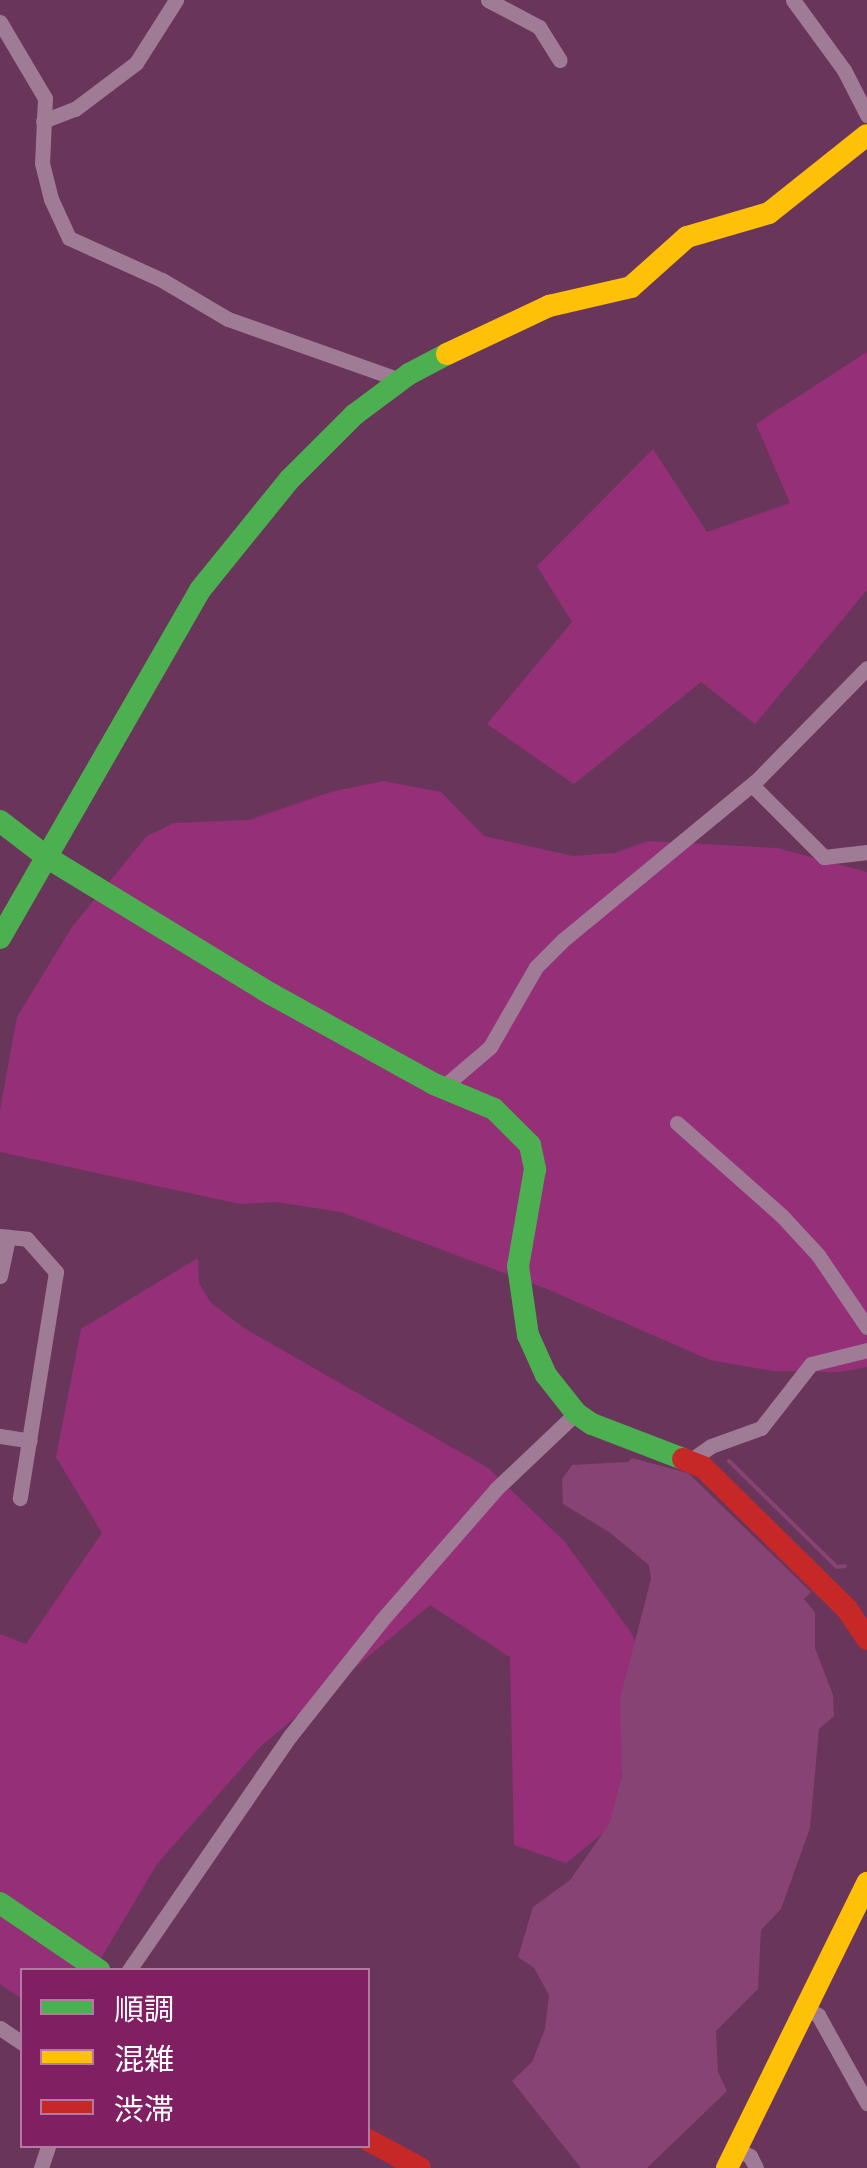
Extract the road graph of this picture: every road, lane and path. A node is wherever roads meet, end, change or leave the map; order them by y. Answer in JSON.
{"nodes":[{"id":1,"x":176,"y":0,"type":"edge"},
{"id":2,"x":488,"y":0,"type":"edge"},
{"id":3,"x":793,"y":0,"type":"edge"},
{"id":4,"x":0,"y":22,"type":"edge"},
{"id":5,"x":560,"y":60,"type":"dead end"},
{"id":6,"x":867,"y":114,"type":"edge"},
{"id":7,"x":43,"y":121,"type":"junction"},
{"id":8,"x":864,"y":143,"type":"edge"},
{"id":9,"x":400,"y":380,"type":"junction"},
{"id":10,"x":867,"y":668,"type":"edge"},
{"id":11,"x":752,"y":784,"type":"junction"},
{"id":12,"x":0,"y":821,"type":"edge"},
{"id":13,"x":867,"y":852,"type":"edge"},
{"id":14,"x":48,"y":858,"type":"junction"},
{"id":15,"x":0,"y":938,"type":"edge"},
{"id":16,"x":442,"y":1088,"type":"junction"},
{"id":17,"x":677,"y":1123,"type":"dead end"},
{"id":18,"x":4,"y":1236,"type":"edge"},
{"id":19,"x":0,"y":1276,"type":"edge"},
{"id":20,"x":867,"y":1327,"type":"edge"},
{"id":21,"x":867,"y":1350,"type":"edge"},
{"id":22,"x":576,"y":1413,"type":"junction"},
{"id":23,"x":0,"y":1436,"type":"edge"},
{"id":24,"x":30,"y":1441,"type":"junction"},
{"id":25,"x":691,"y":1460,"type":"junction"},
{"id":26,"x":20,"y":1498,"type":"dead end"},
{"id":27,"x":867,"y":1638,"type":"edge"},
{"id":28,"x":867,"y":1883,"type":"edge"},
{"id":29,"x":0,"y":1902,"type":"edge"},
{"id":30,"x":97,"y":1968,"type":"edge"},
{"id":31,"x":130,"y":1968,"type":"edge"},
{"id":32,"x":805,"y":2008,"type":"junction"},
{"id":33,"x":867,"y":2103,"type":"edge"},
{"id":34,"x":370,"y":2142,"type":"edge"},
{"id":35,"x":732,"y":2159,"type":"edge"},
{"id":36,"x":392,"y":2162,"type":"edge"},
{"id":37,"x":420,"y":2168,"type":"edge"},
{"id":38,"x":756,"y":2168,"type":"edge"}],
"edges":[{"from":1,"to":7,"type":"street"},
{"from":2,"to":5,"type":"street"},
{"from":3,"to":6,"type":"street"},
{"from":4,"to":7,"type":"street"},
{"from":7,"to":9,"type":"street"},
{"from":8,"to":9,"type":"street"},
{"from":9,"to":14,"type":"street"},
{"from":10,"to":11,"type":"street"},
{"from":11,"to":13,"type":"street"},
{"from":11,"to":16,"type":"street"},
{"from":12,"to":14,"type":"street"},
{"from":14,"to":15,"type":"street"},
{"from":14,"to":16,"type":"street"},
{"from":16,"to":22,"type":"street"},
{"from":17,"to":20,"type":"street"},
{"from":18,"to":19,"type":"street"},
{"from":18,"to":24,"type":"street"},
{"from":21,"to":25,"type":"street"},
{"from":22,"to":25,"type":"street"},
{"from":22,"to":31,"type":"street"},
{"from":23,"to":24,"type":"street"},
{"from":24,"to":26,"type":"street"},
{"from":25,"to":27,"type":"street"},
{"from":28,"to":32,"type":"street"},
{"from":29,"to":30,"type":"street"},
{"from":32,"to":33,"type":"street"},
{"from":32,"to":35,"type":"street"},
{"from":34,"to":36,"type":"street"},
{"from":35,"to":38,"type":"street"},
{"from":36,"to":37,"type":"street"}]}
